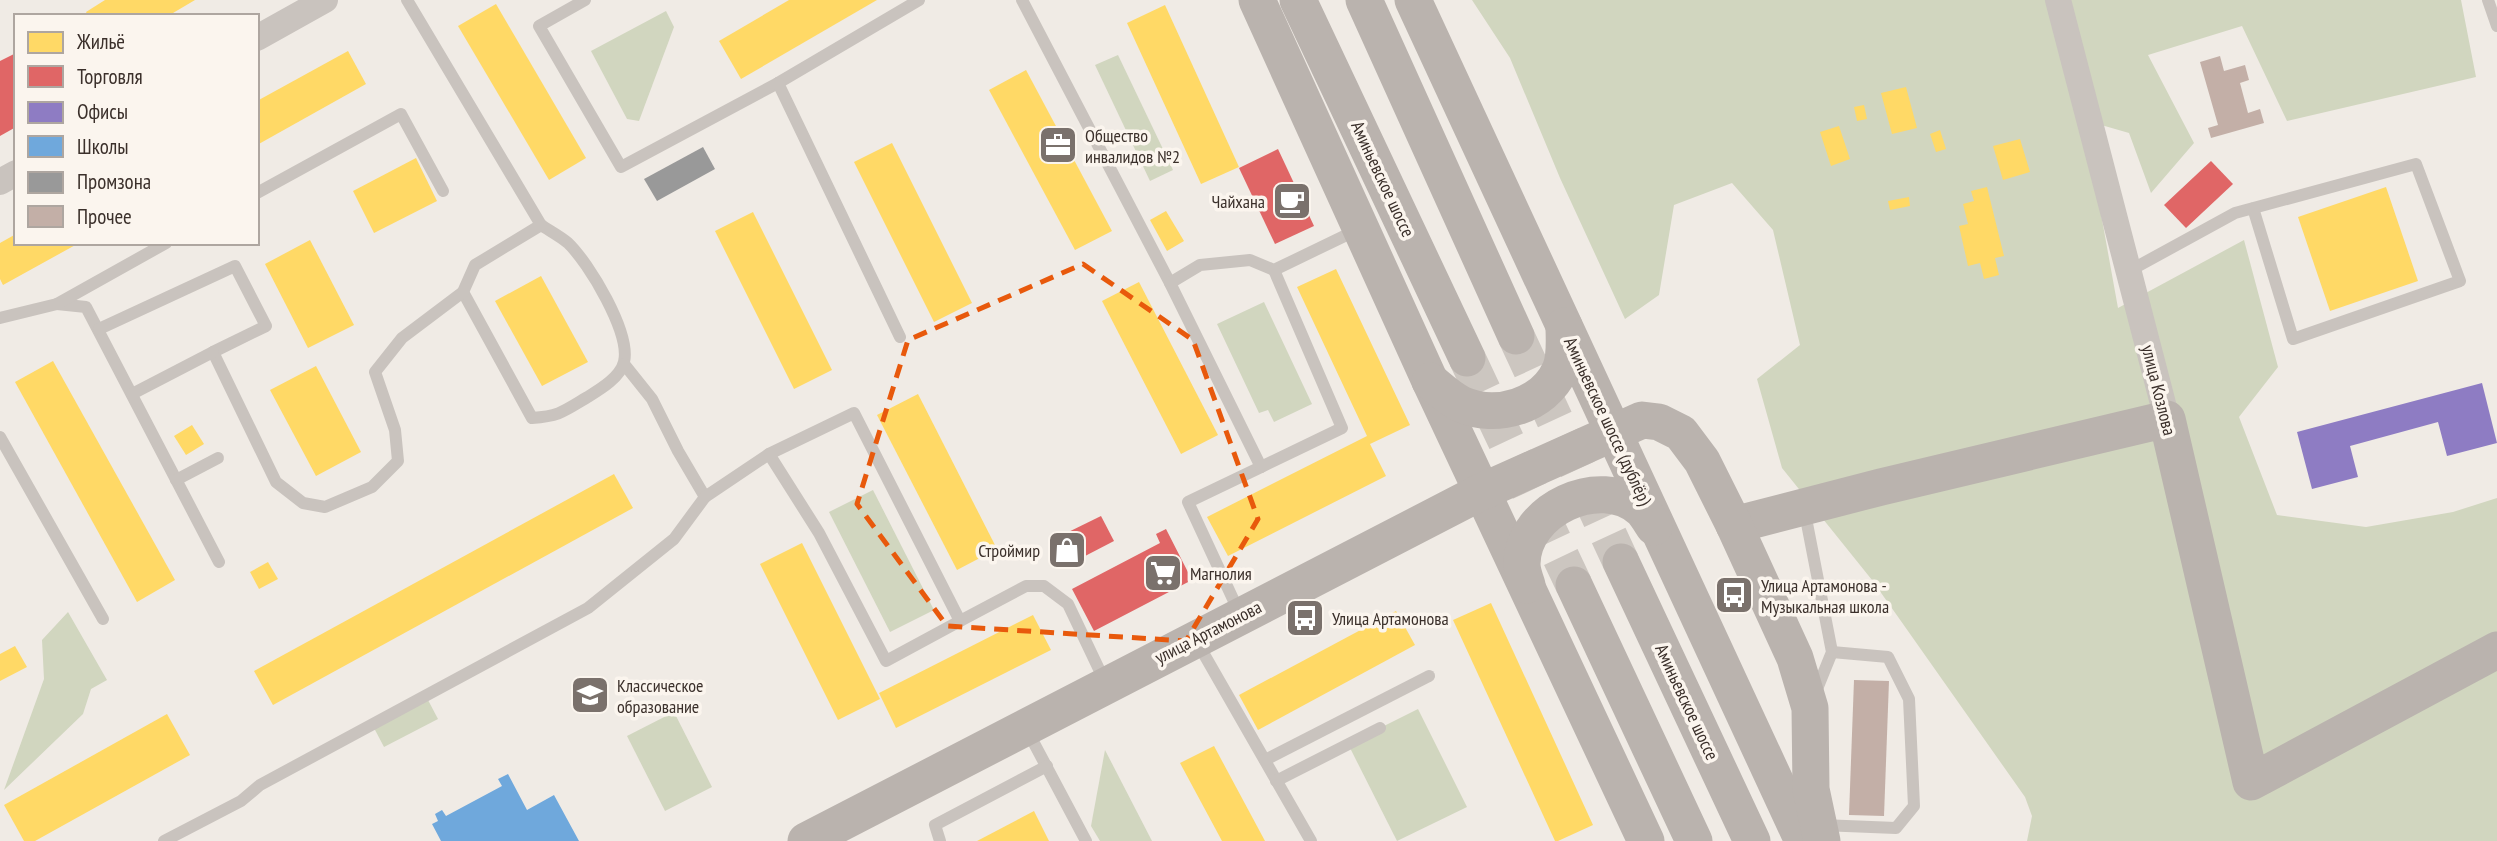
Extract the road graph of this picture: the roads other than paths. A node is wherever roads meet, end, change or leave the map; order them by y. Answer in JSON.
{"nodes":[{"id":1,"x":325,"y":0,"type":"edge"},
{"id":2,"x":407,"y":0,"type":"edge"},
{"id":3,"x":586,"y":0,"type":"edge"},
{"id":4,"x":919,"y":0,"type":"edge"},
{"id":5,"x":1022,"y":0,"type":"edge"},
{"id":6,"x":1257,"y":0,"type":"edge"},
{"id":7,"x":1298,"y":0,"type":"edge"},
{"id":8,"x":1364,"y":0,"type":"edge"},
{"id":9,"x":1413,"y":0,"type":"edge"},
{"id":10,"x":2058,"y":0,"type":"edge"},
{"id":11,"x":2488,"y":0,"type":"edge"},
{"id":12,"x":2497,"y":26,"type":"edge"},
{"id":13,"x":259,"y":37,"type":"edge"},
{"id":14,"x":778,"y":83,"type":"junction"},
{"id":15,"x":443,"y":191,"type":"dead end"},
{"id":16,"x":259,"y":192,"type":"edge"},
{"id":17,"x":2253,"y":208,"type":"junction"},
{"id":18,"x":541,"y":225,"type":"junction"},
{"id":19,"x":1361,"y":228,"type":"junction"},
{"id":20,"x":162,"y":245,"type":"edge"},
{"id":21,"x":1275,"y":270,"type":"junction"},
{"id":22,"x":2129,"y":271,"type":"junction"},
{"id":23,"x":1170,"y":283,"type":"junction"},
{"id":24,"x":463,"y":292,"type":"junction"},
{"id":25,"x":57,"y":304,"type":"junction"},
{"id":26,"x":0,"y":318,"type":"edge"},
{"id":27,"x":1563,"y":324,"type":"junction"},
{"id":28,"x":99,"y":329,"type":"junction"},
{"id":29,"x":1516,"y":336,"type":"tunnel mouth"},
{"id":30,"x":900,"y":337,"type":"dead end"},
{"id":31,"x":213,"y":352,"type":"junction"},
{"id":32,"x":1467,"y":358,"type":"tunnel mouth"},
{"id":33,"x":624,"y":364,"type":"junction"},
{"id":34,"x":1430,"y":382,"type":"junction"},
{"id":35,"x":132,"y":394,"type":"junction"},
{"id":36,"x":2167,"y":419,"type":"junction"},
{"id":37,"x":1614,"y":432,"type":"junction"},
{"id":38,"x":0,"y":437,"type":"edge"},
{"id":39,"x":769,"y":454,"type":"junction"},
{"id":40,"x":218,"y":458,"type":"dead end"},
{"id":41,"x":1261,"y":467,"type":"junction"},
{"id":42,"x":176,"y":480,"type":"junction"},
{"id":43,"x":1481,"y":492,"type":"junction"},
{"id":44,"x":705,"y":497,"type":"junction"},
{"id":45,"x":1804,"y":506,"type":"junction"},
{"id":46,"x":1734,"y":525,"type":"junction"},
{"id":47,"x":1659,"y":533,"type":"junction"},
{"id":48,"x":219,"y":562,"type":"dead end"},
{"id":49,"x":1622,"y":562,"type":"tunnel mouth"},
{"id":50,"x":1574,"y":584,"type":"tunnel mouth"},
{"id":51,"x":1529,"y":593,"type":"junction"},
{"id":52,"x":1240,"y":615,"type":"junction"},
{"id":53,"x":103,"y":619,"type":"dead end"},
{"id":54,"x":960,"y":621,"type":"junction"},
{"id":55,"x":1195,"y":639,"type":"junction"},
{"id":56,"x":2497,"y":650,"type":"edge"},
{"id":57,"x":1832,"y":652,"type":"junction"},
{"id":58,"x":1429,"y":676,"type":"dead end"},
{"id":59,"x":1107,"y":685,"type":"junction"},
{"id":60,"x":1810,"y":708,"type":"junction"},
{"id":61,"x":1026,"y":726,"type":"junction"},
{"id":62,"x":1380,"y":728,"type":"dead end"},
{"id":63,"x":1265,"y":760,"type":"junction"},
{"id":64,"x":1047,"y":766,"type":"junction"},
{"id":65,"x":1276,"y":781,"type":"junction"},
{"id":66,"x":1814,"y":836,"type":"edge"},
{"id":67,"x":164,"y":841,"type":"edge"},
{"id":68,"x":806,"y":841,"type":"edge"},
{"id":69,"x":940,"y":841,"type":"edge"},
{"id":70,"x":1086,"y":841,"type":"edge"},
{"id":71,"x":1311,"y":841,"type":"edge"},
{"id":72,"x":1646,"y":841,"type":"edge"},
{"id":73,"x":1694,"y":841,"type":"edge"},
{"id":74,"x":1752,"y":841,"type":"edge"}],
"edges":[{"from":1,"to":13,"type":"street"},
{"from":2,"to":18,"type":"lane"},
{"from":3,"to":14,"type":"lane"},
{"from":4,"to":14,"type":"lane"},
{"from":5,"to":23,"type":"lane"},
{"from":6,"to":19,"type":"main road"},
{"from":7,"to":32,"type":"main road","name":"Аминьевское шоссе"},
{"from":8,"to":29,"type":"main road"},
{"from":9,"to":27,"type":"main road","name":"Аминьевское шоссе (дублёр)"},
{"from":10,"to":22,"type":"street","name":"улица Козлова"},
{"from":11,"to":12,"type":"lane"},
{"from":14,"to":30,"type":"lane"},
{"from":15,"to":16,"type":"lane"},
{"from":17,"to":17,"type":"lane"},
{"from":17,"to":22,"type":"lane"},
{"from":18,"to":24,"type":"lane"},
{"from":18,"to":33,"type":"lane"},
{"from":19,"to":21,"type":"lane"},
{"from":19,"to":34,"type":"main road"},
{"from":20,"to":25,"type":"lane"},
{"from":21,"to":23,"type":"lane"},
{"from":21,"to":41,"type":"lane"},
{"from":22,"to":36,"type":"street","name":"улица Козлова"},
{"from":23,"to":41,"type":"lane"},
{"from":24,"to":31,"type":"lane"},
{"from":24,"to":33,"type":"lane"},
{"from":25,"to":26,"type":"lane"},
{"from":25,"to":28,"type":"lane"},
{"from":27,"to":34,"type":"main road"},
{"from":27,"to":37,"type":"main road","name":"Аминьевское шоссе (дублёр)"},
{"from":28,"to":31,"type":"lane"},
{"from":28,"to":35,"type":"lane"},
{"from":31,"to":35,"type":"lane"},
{"from":33,"to":44,"type":"lane"},
{"from":34,"to":43,"type":"main road"},
{"from":35,"to":42,"type":"lane"},
{"from":36,"to":45,"type":"main road"},
{"from":36,"to":56,"type":"main road","name":"улица Козлова"},
{"from":37,"to":43,"type":"main road","name":"улица Артамонова"},
{"from":37,"to":46,"type":"main road","name":"улица Артамонова"},
{"from":37,"to":47,"type":"main road","name":"Аминьевское шоссе (дублёр)"},
{"from":38,"to":53,"type":"lane"},
{"from":39,"to":44,"type":"lane"},
{"from":39,"to":54,"type":"lane"},
{"from":39,"to":54,"type":"lane"},
{"from":40,"to":42,"type":"lane"},
{"from":41,"to":52,"type":"lane"},
{"from":42,"to":48,"type":"lane"},
{"from":43,"to":51,"type":"main road"},
{"from":43,"to":52,"type":"main road","name":"улица Артамонова"},
{"from":44,"to":67,"type":"lane"},
{"from":45,"to":46,"type":"main road"},
{"from":45,"to":57,"type":"lane"},
{"from":46,"to":60,"type":"main road","name":"улица Артамонова"},
{"from":47,"to":51,"type":"main road"},
{"from":47,"to":66,"type":"main road","name":"Аминьевское шоссе (дублёр)"},
{"from":49,"to":74,"type":"main road","name":"Аминьевское шоссе"},
{"from":50,"to":73,"type":"main road"},
{"from":51,"to":72,"type":"main road"},
{"from":52,"to":55,"type":"main road","name":"улица Артамонова"},
{"from":54,"to":59,"type":"lane"},
{"from":55,"to":59,"type":"main road","name":"улица Артамонова"},
{"from":55,"to":63,"type":"lane"},
{"from":57,"to":60,"type":"lane"},
{"from":57,"to":66,"type":"lane"},
{"from":58,"to":63,"type":"lane"},
{"from":59,"to":61,"type":"main road","name":"улица Артамонова"},
{"from":60,"to":66,"type":"main road","name":"улица Артамонова"},
{"from":61,"to":64,"type":"lane"},
{"from":61,"to":68,"type":"main road","name":"улица Артамонова"},
{"from":62,"to":65,"type":"lane"},
{"from":63,"to":65,"type":"lane"},
{"from":64,"to":69,"type":"lane"},
{"from":64,"to":70,"type":"lane"},
{"from":65,"to":71,"type":"lane"}]}
